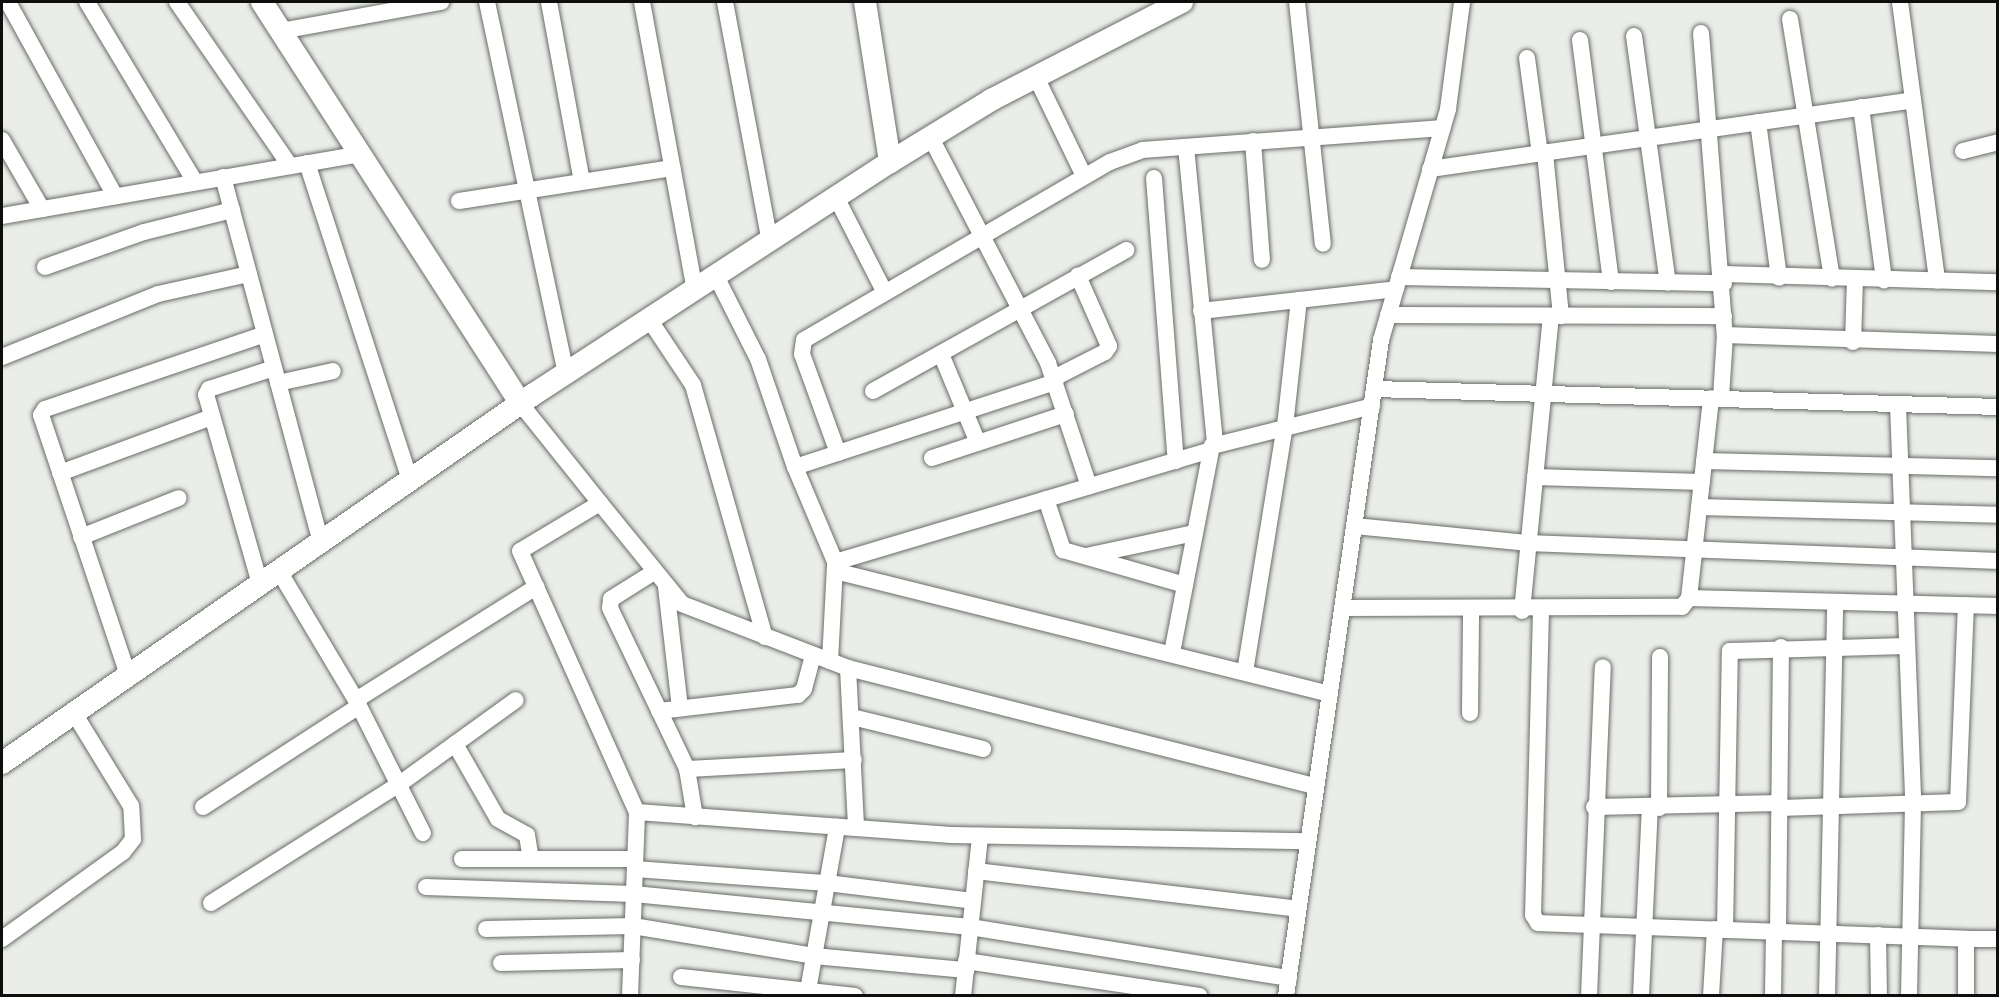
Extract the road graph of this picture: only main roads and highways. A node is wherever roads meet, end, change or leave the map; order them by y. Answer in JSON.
{"nodes":[{"id":1,"x":262,"y":2,"type":"edge"},
{"id":2,"x":866,"y":2,"type":"edge"},
{"id":3,"x":1182,"y":2,"type":"edge"},
{"id":4,"x":890,"y":162,"type":"junction"},
{"id":5,"x":520,"y":404,"type":"junction"},
{"id":6,"x":2,"y":764,"type":"edge"}],
"edges":[{"from":1,"to":5,"type":"main road"},
{"from":2,"to":4,"type":"main road"},
{"from":3,"to":4,"type":"main road"},
{"from":4,"to":5,"type":"main road"},
{"from":5,"to":6,"type":"main road"}]}
